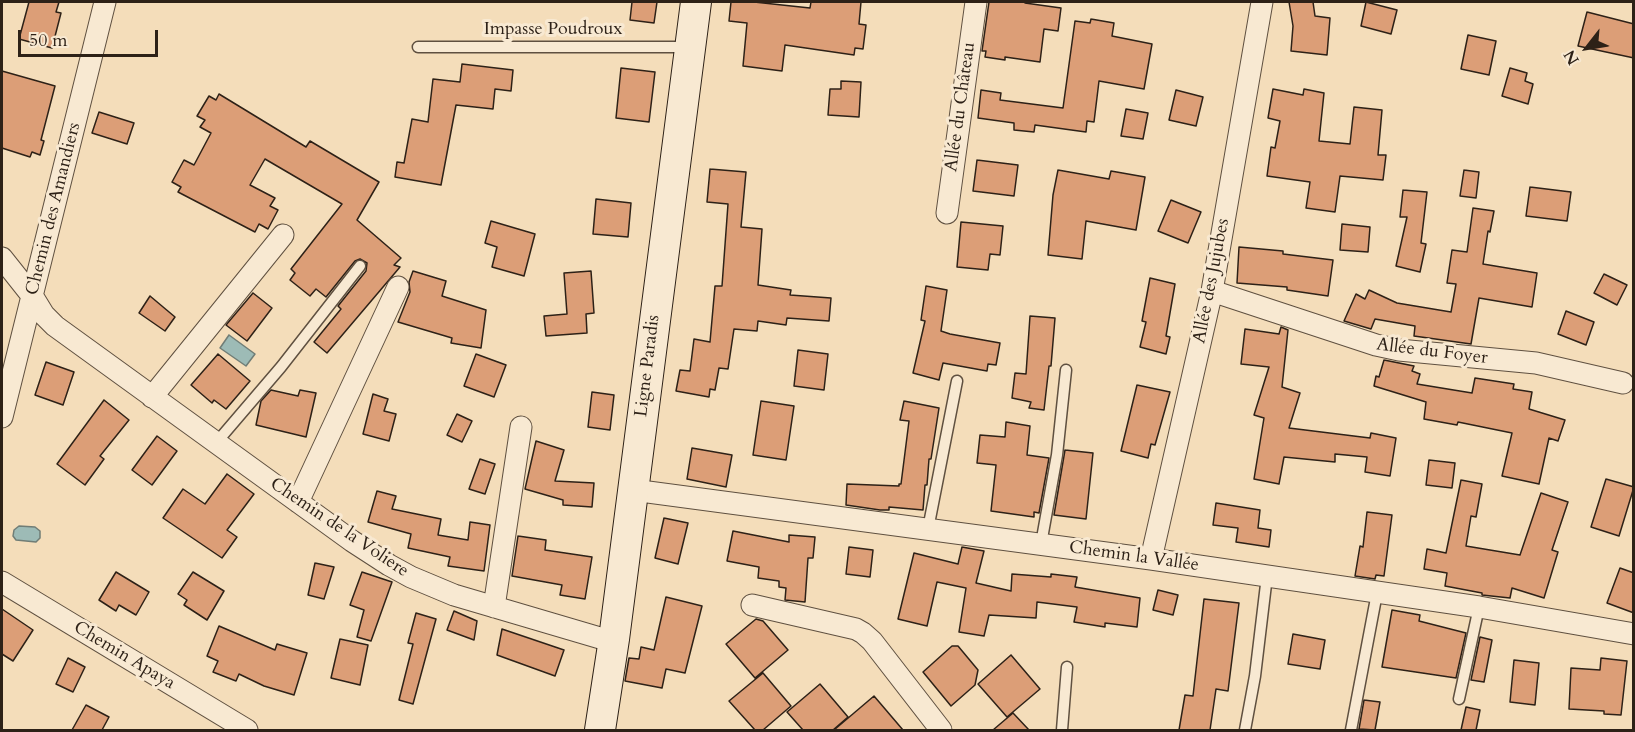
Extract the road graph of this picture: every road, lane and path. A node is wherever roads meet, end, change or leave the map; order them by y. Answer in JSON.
{"nodes":[{"id":1,"x":105,"y":2,"type":"edge"},
{"id":2,"x":696,"y":2,"type":"edge"},
{"id":3,"x":976,"y":2,"type":"edge"},
{"id":4,"x":1262,"y":2,"type":"edge"},
{"id":5,"x":418,"y":47,"type":"dead end"},
{"id":6,"x":689,"y":47,"type":"junction"},
{"id":7,"x":947,"y":213,"type":"dead end"},
{"id":8,"x":283,"y":235,"type":"dead end"},
{"id":9,"x":2,"y":258,"type":"edge"},
{"id":10,"x":360,"y":266,"type":"dead end"},
{"id":11,"x":398,"y":287,"type":"dead end"},
{"id":12,"x":1212,"y":291,"type":"junction"},
{"id":13,"x":33,"y":297,"type":"junction"},
{"id":14,"x":1066,"y":370,"type":"dead end"},
{"id":15,"x":957,"y":381,"type":"dead end"},
{"id":16,"x":1623,"y":383,"type":"dead end"},
{"id":17,"x":152,"y":397,"type":"junction"},
{"id":18,"x":2,"y":417,"type":"edge"},
{"id":19,"x":521,"y":427,"type":"dead end"},
{"id":20,"x":216,"y":443,"type":"junction"},
{"id":21,"x":633,"y":490,"type":"junction"},
{"id":22,"x":298,"y":502,"type":"junction"},
{"id":23,"x":928,"y":530,"type":"junction"},
{"id":24,"x":1041,"y":544,"type":"junction"},
{"id":25,"x":1151,"y":559,"type":"junction"},
{"id":26,"x":1267,"y":576,"type":"junction"},
{"id":27,"x":2,"y":582,"type":"edge"},
{"id":28,"x":1377,"y":593,"type":"junction"},
{"id":29,"x":752,"y":605,"type":"dead end"},
{"id":30,"x":494,"y":607,"type":"junction"},
{"id":31,"x":1479,"y":607,"type":"junction"},
{"id":32,"x":1634,"y":634,"type":"edge"},
{"id":33,"x":614,"y":639,"type":"junction"},
{"id":34,"x":1068,"y":667,"type":"dead end"},
{"id":35,"x":1459,"y":699,"type":"dead end"},
{"id":36,"x":247,"y":730,"type":"edge"},
{"id":37,"x":600,"y":730,"type":"edge"},
{"id":38,"x":941,"y":730,"type":"edge"},
{"id":39,"x":1062,"y":730,"type":"edge"},
{"id":40,"x":1245,"y":730,"type":"edge"},
{"id":41,"x":1351,"y":730,"type":"edge"}],
"edges":[{"from":1,"to":13,"type":"street","name":"Chemin des Amandiers"},
{"from":2,"to":6,"type":"main road","name":"Ligne Paradis"},
{"from":3,"to":7,"type":"street","name":"Allée du Château"},
{"from":4,"to":12,"type":"street","name":"Allée des Jujubes"},
{"from":5,"to":6,"type":"lane","name":"Impasse Poudroux"},
{"from":6,"to":21,"type":"main road","name":"Ligne Paradis"},
{"from":8,"to":17,"type":"street"},
{"from":9,"to":13,"type":"street","name":"Chemin de la Voliere"},
{"from":10,"to":20,"type":"lane"},
{"from":11,"to":22,"type":"street"},
{"from":12,"to":16,"type":"street","name":"Allée du Foyer"},
{"from":12,"to":25,"type":"street","name":"Allée des Jujubes"},
{"from":13,"to":17,"type":"street","name":"Chemin de la Voliere"},
{"from":13,"to":18,"type":"street","name":"Chemin des Amandiers"},
{"from":14,"to":24,"type":"lane"},
{"from":15,"to":23,"type":"lane"},
{"from":17,"to":20,"type":"street","name":"Chemin de la Voliere"},
{"from":19,"to":30,"type":"street"},
{"from":20,"to":22,"type":"street","name":"Chemin de la Voliere"},
{"from":21,"to":23,"type":"street","name":"Chemin la Vallée"},
{"from":21,"to":33,"type":"main road","name":"Ligne Paradis"},
{"from":22,"to":30,"type":"street","name":"Chemin de la Voliere"},
{"from":23,"to":24,"type":"street","name":"Chemin la Vallée"},
{"from":24,"to":25,"type":"street","name":"Chemin la Vallée"},
{"from":25,"to":26,"type":"street","name":"Chemin la Vallée"},
{"from":26,"to":28,"type":"street","name":"Chemin la Vallée"},
{"from":26,"to":40,"type":"lane"},
{"from":27,"to":36,"type":"street","name":"Chemin Apaya"},
{"from":28,"to":31,"type":"street","name":"Chemin la Vallée"},
{"from":28,"to":41,"type":"lane"},
{"from":29,"to":38,"type":"street"},
{"from":30,"to":33,"type":"street","name":"Chemin de la Voliere"},
{"from":31,"to":32,"type":"street","name":"Chemin la Vallée"},
{"from":31,"to":35,"type":"lane"},
{"from":33,"to":37,"type":"main road","name":"Ligne Paradis"},
{"from":34,"to":39,"type":"lane"}]}
